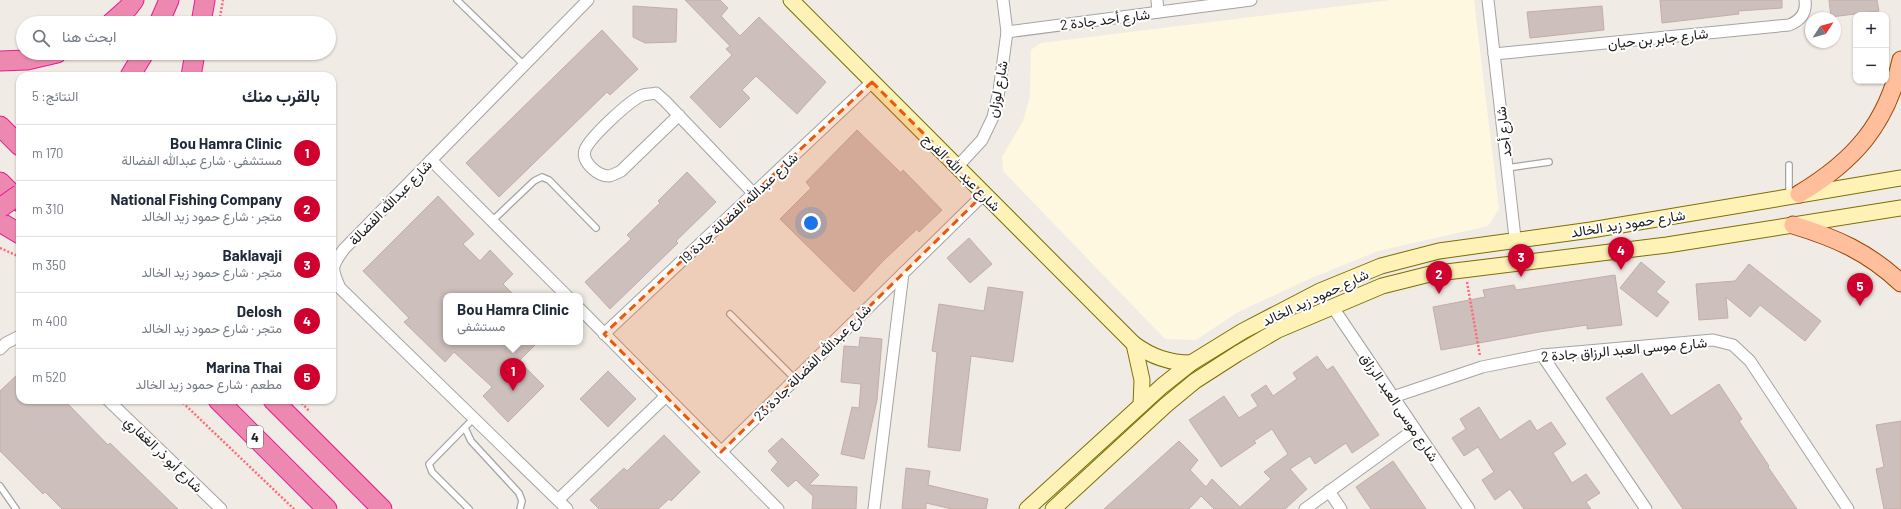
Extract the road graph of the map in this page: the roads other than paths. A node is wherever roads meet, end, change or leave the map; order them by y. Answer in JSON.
{"nodes":[{"id":1,"x":134,"y":0,"type":"edge"},
{"id":2,"x":205,"y":0,"type":"edge"},
{"id":3,"x":457,"y":0,"type":"edge"},
{"id":4,"x":588,"y":0,"type":"edge"},
{"id":5,"x":791,"y":0,"type":"edge"},
{"id":6,"x":1003,"y":0,"type":"edge"},
{"id":7,"x":1157,"y":0,"type":"edge"},
{"id":8,"x":1251,"y":0,"type":"edge"},
{"id":9,"x":1488,"y":0,"type":"edge"},
{"id":10,"x":1806,"y":0,"type":"edge"},
{"id":11,"x":168,"y":2,"type":"edge"},
{"id":12,"x":1158,"y":12,"type":"junction"},
{"id":13,"x":119,"y":16,"type":"edge"},
{"id":14,"x":162,"y":16,"type":"edge"},
{"id":15,"x":202,"y":16,"type":"edge"},
{"id":16,"x":1007,"y":32,"type":"junction"},
{"id":17,"x":1494,"y":54,"type":"junction"},
{"id":18,"x":27,"y":60,"type":"edge"},
{"id":19,"x":140,"y":60,"type":"edge"},
{"id":20,"x":194,"y":60,"type":"edge"},
{"id":21,"x":1901,"y":60,"type":"edge"},
{"id":22,"x":0,"y":61,"type":"edge"},
{"id":23,"x":524,"y":65,"type":"junction"},
{"id":24,"x":132,"y":72,"type":"edge"},
{"id":25,"x":192,"y":72,"type":"edge"},
{"id":26,"x":872,"y":82,"type":"junction"},
{"id":27,"x":679,"y":115,"type":"junction"},
{"id":28,"x":0,"y":126,"type":"edge"},
{"id":29,"x":16,"y":142,"type":"edge"},
{"id":30,"x":432,"y":160,"type":"junction"},
{"id":31,"x":1549,"y":162,"type":"dead end"},
{"id":32,"x":1789,"y":165,"type":"dead end"},
{"id":33,"x":957,"y":167,"type":"junction"},
{"id":34,"x":1507,"y":168,"type":"junction"},
{"id":35,"x":1901,"y":178,"type":"edge"},
{"id":36,"x":0,"y":182,"type":"edge"},
{"id":37,"x":753,"y":193,"type":"junction"},
{"id":38,"x":984,"y":194,"type":"junction"},
{"id":39,"x":1794,"y":195,"type":"junction"},
{"id":40,"x":16,"y":197,"type":"edge"},
{"id":41,"x":16,"y":198,"type":"edge"},
{"id":42,"x":0,"y":208,"type":"edge"},
{"id":43,"x":1901,"y":208,"type":"edge"},
{"id":44,"x":492,"y":221,"type":"junction"},
{"id":45,"x":0,"y":222,"type":"edge"},
{"id":46,"x":1793,"y":225,"type":"junction"},
{"id":47,"x":596,"y":228,"type":"dead end"},
{"id":48,"x":16,"y":232,"type":"edge"},
{"id":49,"x":1515,"y":240,"type":"junction"},
{"id":50,"x":336,"y":260,"type":"edge"},
{"id":51,"x":1518,"y":264,"type":"junction"},
{"id":52,"x":903,"y":273,"type":"junction"},
{"id":53,"x":336,"y":278,"type":"edge"},
{"id":54,"x":1901,"y":283,"type":"edge"},
{"id":55,"x":564,"y":293,"type":"edge"},
{"id":56,"x":1332,"y":306,"type":"junction"},
{"id":57,"x":583,"y":312,"type":"edge"},
{"id":58,"x":730,"y":314,"type":"dead end"},
{"id":59,"x":604,"y":334,"type":"junction"},
{"id":60,"x":16,"y":338,"type":"edge"},
{"id":61,"x":1134,"y":344,"type":"junction"},
{"id":62,"x":0,"y":349,"type":"edge"},
{"id":63,"x":1542,"y":355,"type":"junction"},
{"id":64,"x":1192,"y":362,"type":"junction"},
{"id":65,"x":795,"y":379,"type":"junction"},
{"id":66,"x":666,"y":396,"type":"junction"},
{"id":67,"x":1393,"y":397,"type":"junction"},
{"id":68,"x":112,"y":404,"type":"edge"},
{"id":69,"x":214,"y":404,"type":"edge"},
{"id":70,"x":222,"y":404,"type":"edge"},
{"id":71,"x":277,"y":404,"type":"edge"},
{"id":72,"x":287,"y":404,"type":"edge"},
{"id":73,"x":1141,"y":405,"type":"junction"},
{"id":74,"x":474,"y":418,"type":"junction"},
{"id":75,"x":465,"y":428,"type":"junction"},
{"id":76,"x":1415,"y":429,"type":"junction"},
{"id":77,"x":309,"y":437,"type":"junction"},
{"id":78,"x":721,"y":452,"type":"junction"},
{"id":79,"x":292,"y":474,"type":"junction"},
{"id":80,"x":0,"y":486,"type":"edge"},
{"id":81,"x":1329,"y":491,"type":"junction"},
{"id":82,"x":558,"y":500,"type":"junction"},
{"id":83,"x":16,"y":509,"type":"edge"},
{"id":84,"x":221,"y":509,"type":"edge"},
{"id":85,"x":327,"y":509,"type":"edge"},
{"id":86,"x":382,"y":509,"type":"edge"},
{"id":87,"x":469,"y":509,"type":"edge"},
{"id":88,"x":520,"y":509,"type":"edge"},
{"id":89,"x":567,"y":509,"type":"edge"},
{"id":90,"x":778,"y":509,"type":"edge"},
{"id":91,"x":874,"y":509,"type":"edge"},
{"id":92,"x":1027,"y":509,"type":"edge"},
{"id":93,"x":1053,"y":509,"type":"edge"},
{"id":94,"x":1305,"y":509,"type":"edge"},
{"id":95,"x":1341,"y":509,"type":"edge"},
{"id":96,"x":1469,"y":509,"type":"edge"},
{"id":97,"x":1646,"y":509,"type":"edge"},
{"id":98,"x":1848,"y":509,"type":"edge"}],
"edges":[{"from":1,"to":13,"type":"highway"},
{"from":2,"to":15,"type":"highway"},
{"from":3,"to":23,"type":"lane"},
{"from":4,"to":23,"type":"street","name":"شارع عبدالله الفضالة"},
{"from":5,"to":26,"type":"main road","name":"شارع عبد الله الفرج"},
{"from":6,"to":16,"type":"street","name":"شارع لوزان"},
{"from":7,"to":12,"type":"street"},
{"from":8,"to":12,"type":"street","name":"شارع أحد جادة 2"},
{"from":9,"to":17,"type":"street","name":"شارع أحد"},
{"from":10,"to":17,"type":"street","name":"شارع جابر بن حيان"},
{"from":11,"to":14,"type":"highway"},
{"from":12,"to":16,"type":"street","name":"شارع أحد جادة 2"},
{"from":16,"to":33,"type":"street","name":"شارع لوزان"},
{"from":17,"to":34,"type":"street","name":"شارع أحد"},
{"from":18,"to":22,"type":"highway"},
{"from":19,"to":24,"type":"highway"},
{"from":20,"to":25,"type":"highway"},
{"from":21,"to":39,"type":"main road"},
{"from":23,"to":30,"type":"street","name":"شارع عبدالله الفضالة"},
{"from":26,"to":33,"type":"main road","name":"شارع عبد الله الفرج"},
{"from":26,"to":37,"type":"street","name":"شارع عبدالله الفضالة جادة 19"},
{"from":27,"to":27,"type":"street"},
{"from":27,"to":37,"type":"street"},
{"from":28,"to":29,"type":"highway"},
{"from":30,"to":44,"type":"street"},
{"from":30,"to":50,"type":"street","name":"شارع عبدالله الفضالة"},
{"from":31,"to":34,"type":"lane"},
{"from":32,"to":39,"type":"lane"},
{"from":33,"to":38,"type":"main road","name":"شارع عبد الله الفرج"},
{"from":34,"to":49,"type":"street","name":"شارع أحد"},
{"from":35,"to":39,"type":"main road","name":"شارع حمود زيد الخالد"},
{"from":36,"to":41,"type":"highway"},
{"from":37,"to":59,"type":"street","name":"شارع عبدالله الفضالة جادة 19"},
{"from":38,"to":52,"type":"street","name":"شارع عبدالله الفضالة جادة 23"},
{"from":38,"to":61,"type":"main road","name":"شارع عبد الله الفرج"},
{"from":39,"to":49,"type":"main road","name":"شارع حمود زيد الخالد"},
{"from":40,"to":42,"type":"highway","bridge":true},
{"from":43,"to":46,"type":"main road","name":"شارع حمود زيد الخالد"},
{"from":44,"to":47,"type":"lane"},
{"from":44,"to":55,"type":"street"},
{"from":45,"to":48,"type":"highway"},
{"from":46,"to":51,"type":"main road","name":"شارع حمود زيد الخالد"},
{"from":46,"to":54,"type":"main road"},
{"from":49,"to":51,"type":"street","name":"شارع أحد"},
{"from":49,"to":64,"type":"main road","name":"شارع حمود زيد الخالد"},
{"from":51,"to":56,"type":"main road","name":"شارع حمود زيد الخالد"},
{"from":52,"to":65,"type":"street","name":"شارع عبدالله الفضالة جادة 23"},
{"from":52,"to":91,"type":"street"},
{"from":53,"to":74,"type":"street","name":"شارع عبدالله الفضالة"},
{"from":56,"to":67,"type":"street","name":"شارع موسى العبد الرزاق"},
{"from":56,"to":93,"type":"main road","name":"شارع حمود زيد الخالد"},
{"from":57,"to":59,"type":"street"},
{"from":58,"to":65,"type":"lane"},
{"from":59,"to":66,"type":"street"},
{"from":60,"to":62,"type":"street"},
{"from":61,"to":64,"type":"main road","name":"شارع عبد الله الفرج"},
{"from":61,"to":73,"type":"main road"},
{"from":63,"to":67,"type":"street","name":"شارع موسى العبد الرزاق جادة 2"},
{"from":63,"to":97,"type":"street"},
{"from":63,"to":98,"type":"street","name":"شارع موسى العبد الرزاق جادة 2"},
{"from":64,"to":73,"type":"main road","name":"شارع حمود زيد الخالد"},
{"from":65,"to":78,"type":"street","name":"شارع عبدالله الفضالة جادة 23"},
{"from":66,"to":78,"type":"street"},
{"from":66,"to":82,"type":"street"},
{"from":67,"to":76,"type":"street","name":"شارع موسى العبد الرزاق"},
{"from":68,"to":84,"type":"street","name":"شارع أبو ذر الغفاري"},
{"from":69,"to":79,"type":"highway"},
{"from":70,"to":79,"type":"highway","number":"4"},
{"from":71,"to":77,"type":"highway"},
{"from":72,"to":77,"type":"highway"},
{"from":73,"to":92,"type":"main road","name":"شارع حمود زيد الخالد"},
{"from":74,"to":75,"type":"lane"},
{"from":74,"to":82,"type":"street","name":"شارع عبدالله الفضالة"},
{"from":75,"to":87,"type":"lane"},
{"from":75,"to":88,"type":"lane"},
{"from":76,"to":81,"type":"street"},
{"from":76,"to":96,"type":"street","name":"شارع موسى العبد الرزاق"},
{"from":77,"to":86,"type":"highway"},
{"from":78,"to":90,"type":"street"},
{"from":79,"to":85,"type":"highway","number":"4"},
{"from":80,"to":83,"type":"lane"},
{"from":81,"to":94,"type":"street"},
{"from":81,"to":95,"type":"street"},
{"from":82,"to":89,"type":"street","name":"شارع عبدالله الفضالة"}]}
